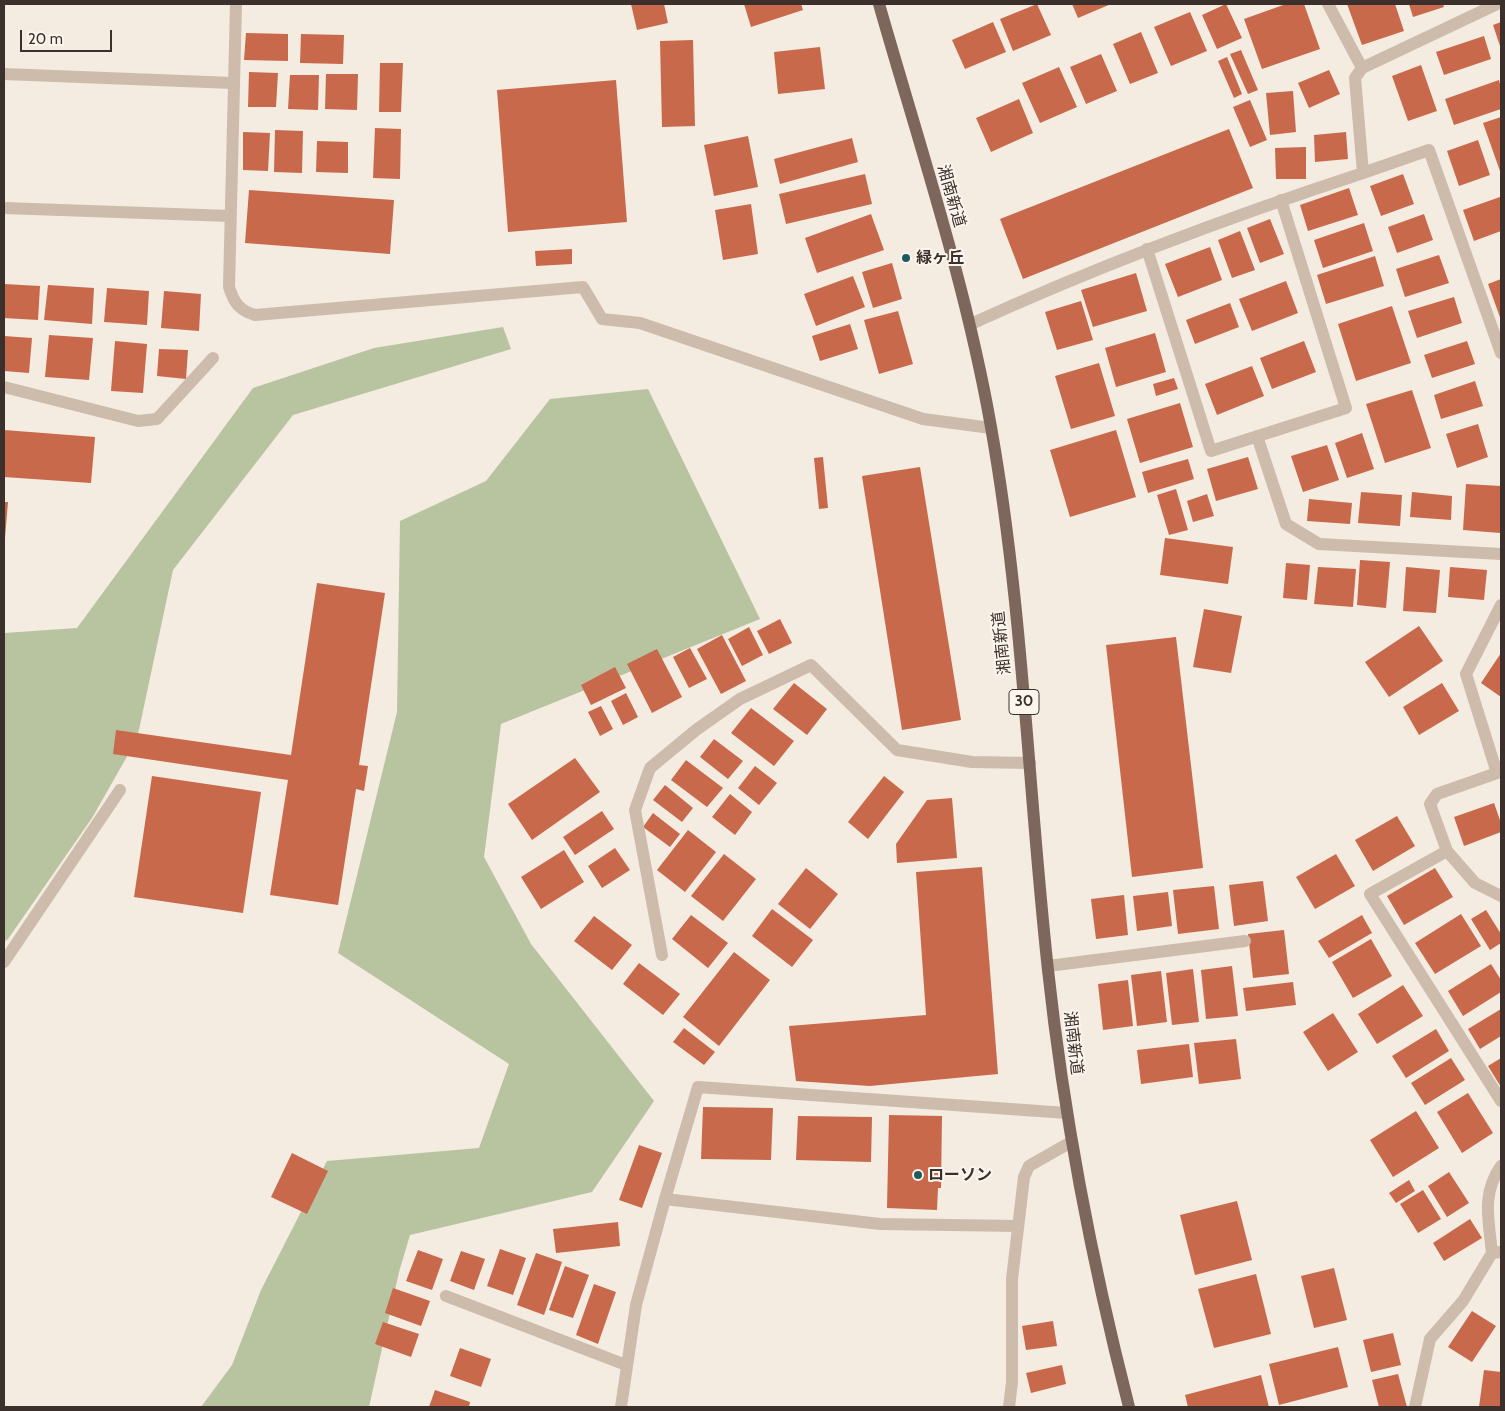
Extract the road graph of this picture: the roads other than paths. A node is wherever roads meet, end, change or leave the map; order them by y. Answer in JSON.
{"nodes":[{"id":1,"x":236,"y":4,"type":"edge"},
{"id":2,"x":879,"y":4,"type":"edge"},
{"id":3,"x":1328,"y":4,"type":"edge"},
{"id":4,"x":1497,"y":4,"type":"edge"},
{"id":5,"x":1362,"y":68,"type":"junction"},
{"id":6,"x":4,"y":74,"type":"edge"},
{"id":7,"x":233,"y":83,"type":"junction"},
{"id":8,"x":1363,"y":173,"type":"junction"},
{"id":9,"x":1281,"y":200,"type":"junction"},
{"id":10,"x":4,"y":208,"type":"edge"},
{"id":11,"x":230,"y":216,"type":"junction"},
{"id":12,"x":1147,"y":249,"type":"junction"},
{"id":13,"x":970,"y":324,"type":"junction"},
{"id":14,"x":1501,"y":353,"type":"edge"},
{"id":15,"x":213,"y":358,"type":"dead end"},
{"id":16,"x":4,"y":387,"type":"edge"},
{"id":17,"x":991,"y":428,"type":"junction"},
{"id":18,"x":1257,"y":436,"type":"junction"},
{"id":19,"x":1501,"y":554,"type":"edge"},
{"id":20,"x":1501,"y":605,"type":"edge"},
{"id":21,"x":1030,"y":763,"type":"junction"},
{"id":22,"x":120,"y":790,"type":"dead end"},
{"id":23,"x":1447,"y":851,"type":"junction"},
{"id":24,"x":1501,"y":896,"type":"edge"},
{"id":25,"x":1245,"y":940,"type":"dead end"},
{"id":26,"x":662,"y":955,"type":"dead end"},
{"id":27,"x":4,"y":962,"type":"edge"},
{"id":28,"x":1048,"y":966,"type":"junction"},
{"id":29,"x":1501,"y":1101,"type":"edge"},
{"id":30,"x":1067,"y":1113,"type":"junction"},
{"id":31,"x":1071,"y":1142,"type":"junction"},
{"id":32,"x":1501,"y":1166,"type":"edge"},
{"id":33,"x":665,"y":1199,"type":"junction"},
{"id":34,"x":1018,"y":1226,"type":"junction"},
{"id":35,"x":1497,"y":1253,"type":"edge"},
{"id":36,"x":446,"y":1296,"type":"dead end"},
{"id":37,"x":626,"y":1365,"type":"junction"},
{"id":38,"x":621,"y":1407,"type":"edge"},
{"id":39,"x":1009,"y":1407,"type":"edge"},
{"id":40,"x":1128,"y":1407,"type":"edge"},
{"id":41,"x":1415,"y":1407,"type":"edge"}],
"edges":[{"from":1,"to":7,"type":"street"},
{"from":2,"to":13,"type":"main road","name":"湘南新道","number":"30"},
{"from":3,"to":5,"type":"street"},
{"from":4,"to":5,"type":"street"},
{"from":5,"to":8,"type":"street"},
{"from":6,"to":7,"type":"street"},
{"from":7,"to":11,"type":"street"},
{"from":8,"to":9,"type":"street"},
{"from":8,"to":14,"type":"street"},
{"from":9,"to":12,"type":"street"},
{"from":9,"to":18,"type":"street"},
{"from":10,"to":11,"type":"street"},
{"from":11,"to":17,"type":"street"},
{"from":12,"to":13,"type":"street"},
{"from":12,"to":18,"type":"street"},
{"from":13,"to":17,"type":"main road","name":"湘南新道","number":"30"},
{"from":15,"to":16,"type":"street"},
{"from":17,"to":21,"type":"main road","name":"湘南新道","number":"30"},
{"from":18,"to":19,"type":"street"},
{"from":20,"to":23,"type":"street"},
{"from":21,"to":26,"type":"street"},
{"from":21,"to":28,"type":"main road","name":"湘南新道","number":"30"},
{"from":22,"to":27,"type":"street"},
{"from":23,"to":24,"type":"street"},
{"from":23,"to":29,"type":"street"},
{"from":25,"to":28,"type":"street"},
{"from":28,"to":30,"type":"main road","name":"湘南新道","number":"30"},
{"from":30,"to":31,"type":"main road","name":"湘南新道","number":"30"},
{"from":30,"to":33,"type":"street"},
{"from":31,"to":34,"type":"street"},
{"from":31,"to":40,"type":"main road","name":"湘南新道","number":"30"},
{"from":32,"to":35,"type":"street"},
{"from":33,"to":34,"type":"street"},
{"from":33,"to":37,"type":"street"},
{"from":34,"to":39,"type":"street"},
{"from":35,"to":41,"type":"street"},
{"from":36,"to":37,"type":"street"},
{"from":37,"to":38,"type":"street"}]}
